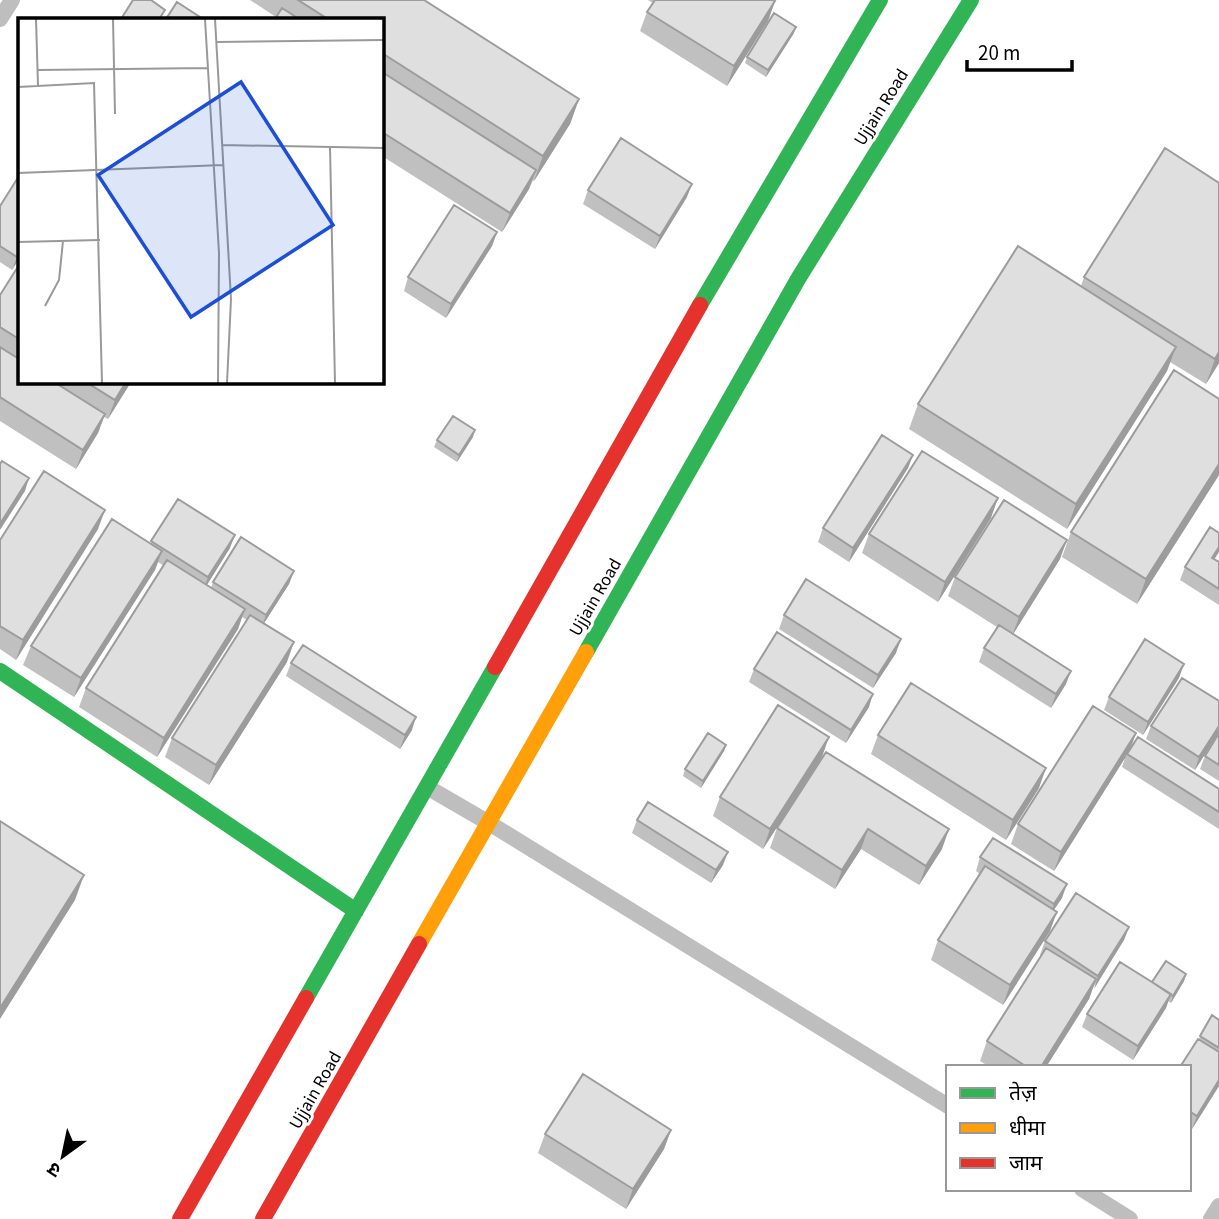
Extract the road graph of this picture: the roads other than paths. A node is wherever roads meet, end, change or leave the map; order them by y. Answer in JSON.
{"nodes":[{"id":1,"x":12,"y":0,"type":"edge"},
{"id":2,"x":880,"y":0,"type":"edge"},
{"id":3,"x":971,"y":0,"type":"edge"},
{"id":4,"x":0,"y":19,"type":"edge"},
{"id":5,"x":0,"y":671,"type":"edge"},
{"id":6,"x":427,"y":787,"type":"junction"},
{"id":7,"x":489,"y":822,"type":"junction"},
{"id":8,"x":356,"y":911,"type":"junction"},
{"id":9,"x":946,"y":1105,"type":"edge"},
{"id":10,"x":1085,"y":1191,"type":"edge"},
{"id":11,"x":1219,"y":1206,"type":"edge"},
{"id":12,"x":180,"y":1219,"type":"edge"},
{"id":13,"x":263,"y":1219,"type":"edge"},
{"id":14,"x":1130,"y":1219,"type":"edge"},
{"id":15,"x":1211,"y":1219,"type":"edge"}],
"edges":[{"from":1,"to":4,"type":"lane"},
{"from":2,"to":6,"type":"main road"},
{"from":3,"to":7,"type":"main road","name":"Ujjain Road"},
{"from":5,"to":8,"type":"main road"},
{"from":6,"to":7,"type":"lane"},
{"from":6,"to":8,"type":"main road"},
{"from":7,"to":9,"type":"lane"},
{"from":7,"to":13,"type":"main road","name":"Ujjain Road"},
{"from":8,"to":12,"type":"main road"},
{"from":10,"to":14,"type":"lane"},
{"from":11,"to":15,"type":"lane"}]}
